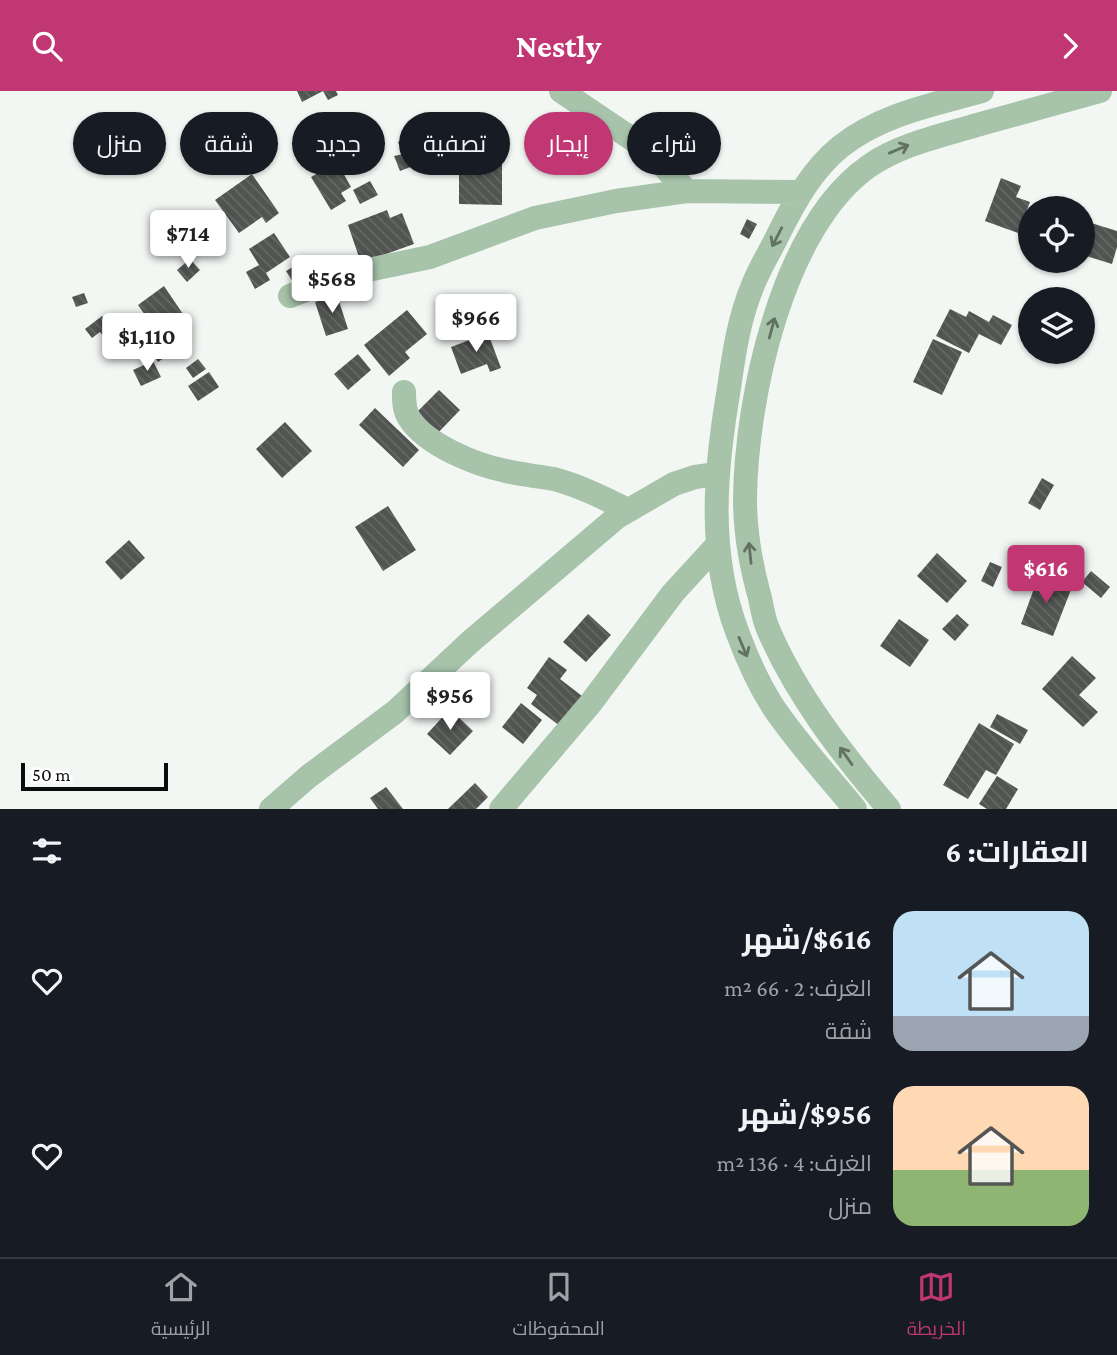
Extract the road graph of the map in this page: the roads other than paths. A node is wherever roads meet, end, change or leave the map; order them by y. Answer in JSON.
{"nodes":[{"id":1,"x":561,"y":91,"type":"edge"},
{"id":2,"x":982,"y":91,"type":"edge"},
{"id":3,"x":1100,"y":91,"type":"edge"},
{"id":4,"x":687,"y":191,"type":"junction"},
{"id":5,"x":801,"y":191,"type":"junction"},
{"id":6,"x":290,"y":296,"type":"dead end"},
{"id":7,"x":404,"y":392,"type":"dead end"},
{"id":8,"x":717,"y":474,"type":"junction"},
{"id":9,"x":628,"y":510,"type":"junction"},
{"id":10,"x":718,"y":544,"type":"junction"},
{"id":11,"x":271,"y":809,"type":"edge"},
{"id":12,"x":501,"y":809,"type":"edge"},
{"id":13,"x":855,"y":809,"type":"edge"},
{"id":14,"x":889,"y":809,"type":"edge"}],
"edges":[{"from":1,"to":4,"type":"street"},
{"from":2,"to":5,"type":"street"},
{"from":14,"to":3,"type":"street","one_way":true},
{"from":4,"to":5,"type":"street"},
{"from":4,"to":6,"type":"street"},
{"from":5,"to":8,"type":"street","one_way":true},
{"from":7,"to":9,"type":"street"},
{"from":8,"to":9,"type":"street"},
{"from":8,"to":10,"type":"street"},
{"from":9,"to":11,"type":"street"},
{"from":10,"to":12,"type":"street"},
{"from":10,"to":13,"type":"street","one_way":true}]}
